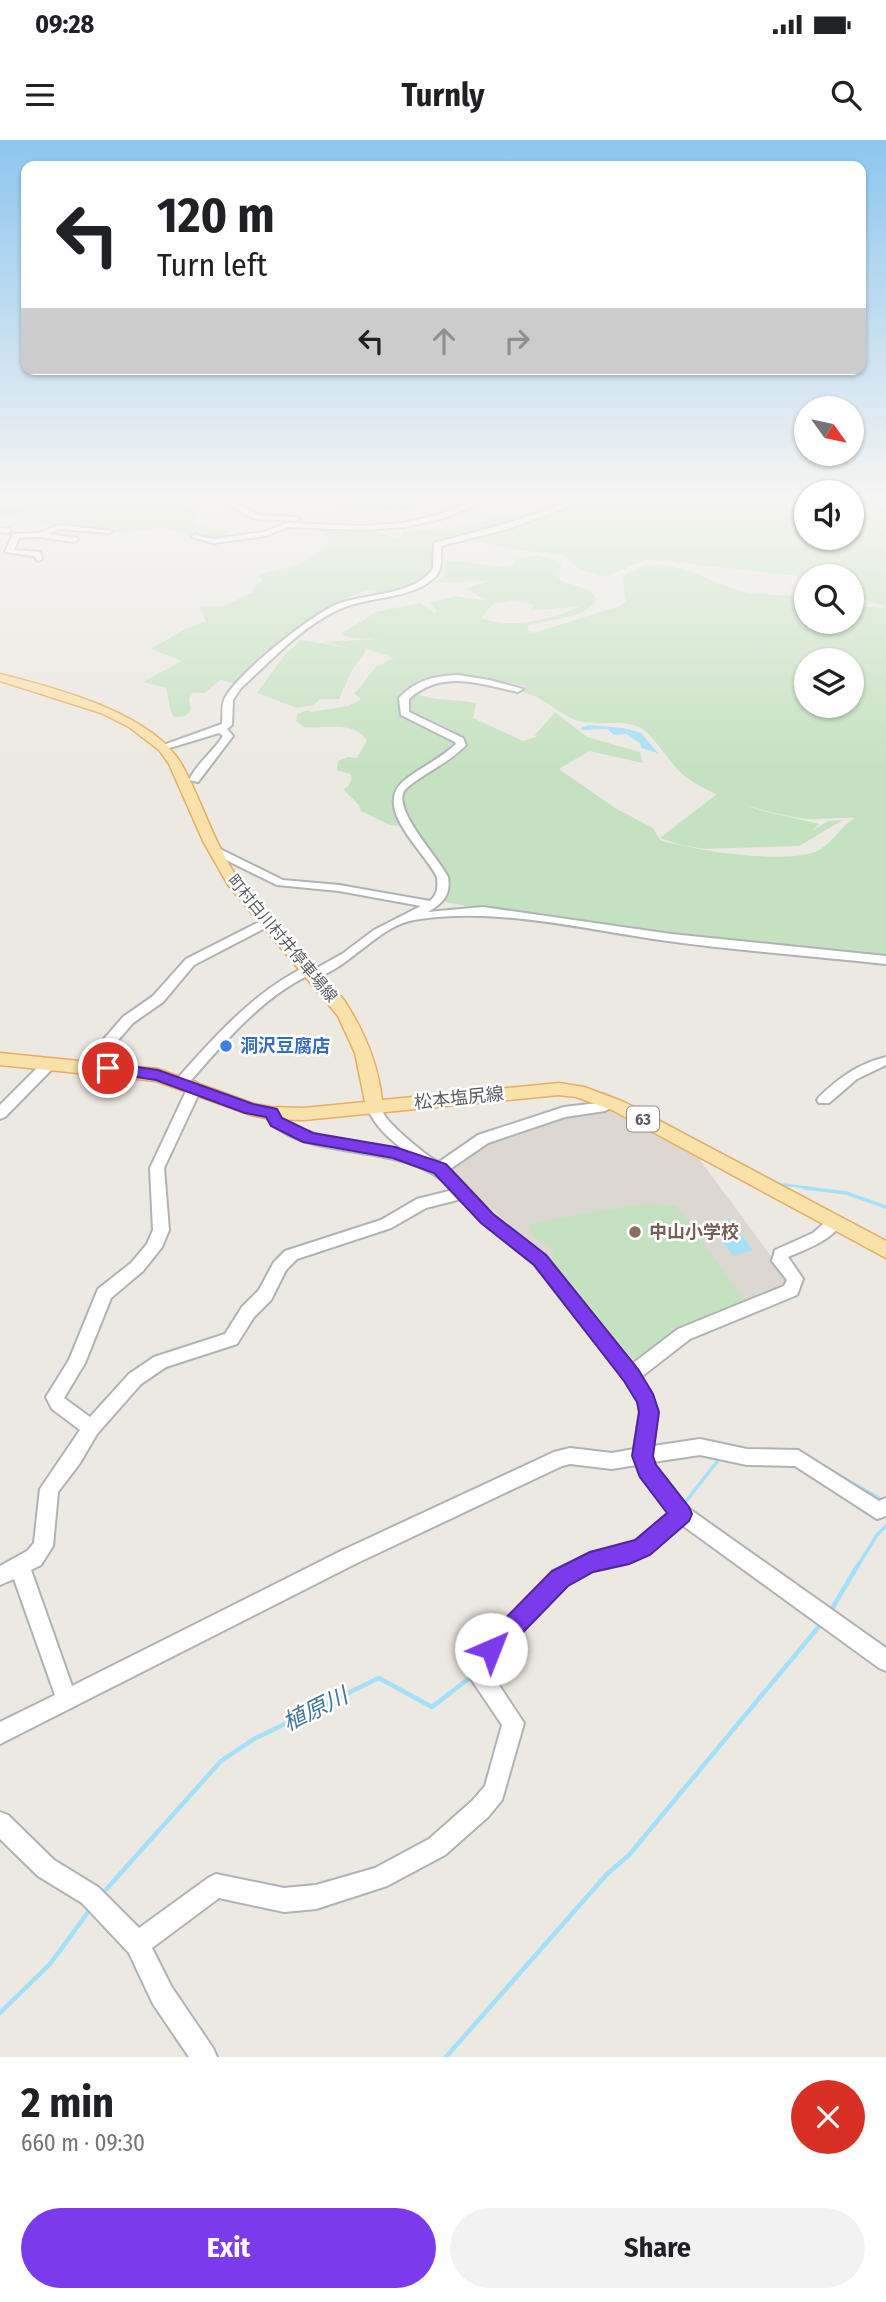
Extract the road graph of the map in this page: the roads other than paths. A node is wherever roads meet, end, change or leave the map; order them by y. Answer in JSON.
{"nodes":[{"id":1,"x":402,"y":589,"type":"edge"},
{"id":2,"x":0,"y":677,"type":"edge"},
{"id":3,"x":518,"y":689,"type":"dead end"},
{"id":4,"x":221,"y":729,"type":"junction"},
{"id":5,"x":163,"y":747,"type":"junction"},
{"id":6,"x":194,"y":780,"type":"dead end"},
{"id":7,"x":216,"y":851,"type":"junction"},
{"id":8,"x":434,"y":903,"type":"junction"},
{"id":9,"x":483,"y":911,"type":"junction"},
{"id":10,"x":411,"y":917,"type":"junction"},
{"id":11,"x":267,"y":922,"type":"junction"},
{"id":12,"x":886,"y":960,"type":"edge"},
{"id":13,"x":311,"y":972,"type":"junction"},
{"id":14,"x":0,"y":1059,"type":"edge"},
{"id":15,"x":886,"y":1061,"type":"edge"},
{"id":16,"x":51,"y":1063,"type":"junction"},
{"id":17,"x":89,"y":1066,"type":"junction"},
{"id":18,"x":189,"y":1085,"type":"junction"},
{"id":19,"x":824,"y":1100,"type":"dead end"},
{"id":20,"x":611,"y":1103,"type":"junction"},
{"id":21,"x":374,"y":1107,"type":"junction"},
{"id":22,"x":271,"y":1113,"type":"junction"},
{"id":23,"x":0,"y":1114,"type":"edge"},
{"id":24,"x":422,"y":1161,"type":"junction"},
{"id":25,"x":440,"y":1168,"type":"junction"},
{"id":26,"x":464,"y":1194,"type":"junction"},
{"id":27,"x":835,"y":1222,"type":"junction"},
{"id":28,"x":886,"y":1250,"type":"edge"},
{"id":29,"x":631,"y":1375,"type":"junction"},
{"id":30,"x":91,"y":1429,"type":"junction"},
{"id":31,"x":642,"y":1456,"type":"junction"},
{"id":32,"x":886,"y":1507,"type":"edge"},
{"id":33,"x":681,"y":1514,"type":"junction"},
{"id":34,"x":20,"y":1567,"type":"junction"},
{"id":35,"x":0,"y":1576,"type":"edge"},
{"id":36,"x":886,"y":1661,"type":"edge"},
{"id":37,"x":66,"y":1700,"type":"junction"},
{"id":38,"x":0,"y":1733,"type":"edge"},
{"id":39,"x":0,"y":1823,"type":"edge"},
{"id":40,"x":138,"y":1944,"type":"junction"},
{"id":41,"x":204,"y":2057,"type":"edge"}],
"edges":[{"from":1,"to":4,"type":"street"},
{"from":2,"to":5,"type":"main road","name":"町村白川村井停車場線"},
{"from":3,"to":8,"type":"street"},
{"from":4,"to":5,"type":"street"},
{"from":4,"to":6,"type":"street"},
{"from":5,"to":7,"type":"main road","name":"町村白川村井停車場線"},
{"from":7,"to":8,"type":"street"},
{"from":7,"to":11,"type":"main road","name":"町村白川村井停車場線"},
{"from":8,"to":9,"type":"street"},
{"from":8,"to":10,"type":"street"},
{"from":9,"to":10,"type":"street"},
{"from":9,"to":12,"type":"street"},
{"from":10,"to":13,"type":"street"},
{"from":11,"to":13,"type":"main road","name":"町村白川村井停車場線"},
{"from":11,"to":17,"type":"street"},
{"from":13,"to":18,"type":"street"},
{"from":13,"to":21,"type":"main road","name":"町村白川村井停車場線"},
{"from":14,"to":16,"type":"main road","name":"松本塩尻線","number":"63"},
{"from":15,"to":19,"type":"street"},
{"from":16,"to":17,"type":"main road","name":"松本塩尻線","number":"63"},
{"from":16,"to":23,"type":"street"},
{"from":17,"to":18,"type":"main road","name":"松本塩尻線","number":"63"},
{"from":18,"to":22,"type":"main road","name":"松本塩尻線","number":"63"},
{"from":18,"to":30,"type":"street"},
{"from":20,"to":21,"type":"main road","name":"松本塩尻線","number":"63"},
{"from":20,"to":25,"type":"street"},
{"from":20,"to":27,"type":"main road","name":"松本塩尻線","number":"63"},
{"from":21,"to":22,"type":"main road","name":"松本塩尻線","number":"63"},
{"from":21,"to":24,"type":"street"},
{"from":22,"to":24,"type":"street"},
{"from":24,"to":25,"type":"street"},
{"from":25,"to":26,"type":"street"},
{"from":26,"to":29,"type":"street"},
{"from":26,"to":30,"type":"street"},
{"from":27,"to":28,"type":"main road","name":"松本塩尻線","number":"63"},
{"from":27,"to":29,"type":"street"},
{"from":29,"to":31,"type":"street"},
{"from":30,"to":34,"type":"street"},
{"from":31,"to":32,"type":"street"},
{"from":31,"to":33,"type":"street"},
{"from":31,"to":37,"type":"street"},
{"from":33,"to":36,"type":"street"},
{"from":33,"to":40,"type":"street"},
{"from":34,"to":35,"type":"street"},
{"from":34,"to":37,"type":"street"},
{"from":37,"to":38,"type":"street"},
{"from":39,"to":40,"type":"street"},
{"from":40,"to":41,"type":"street"}]}
